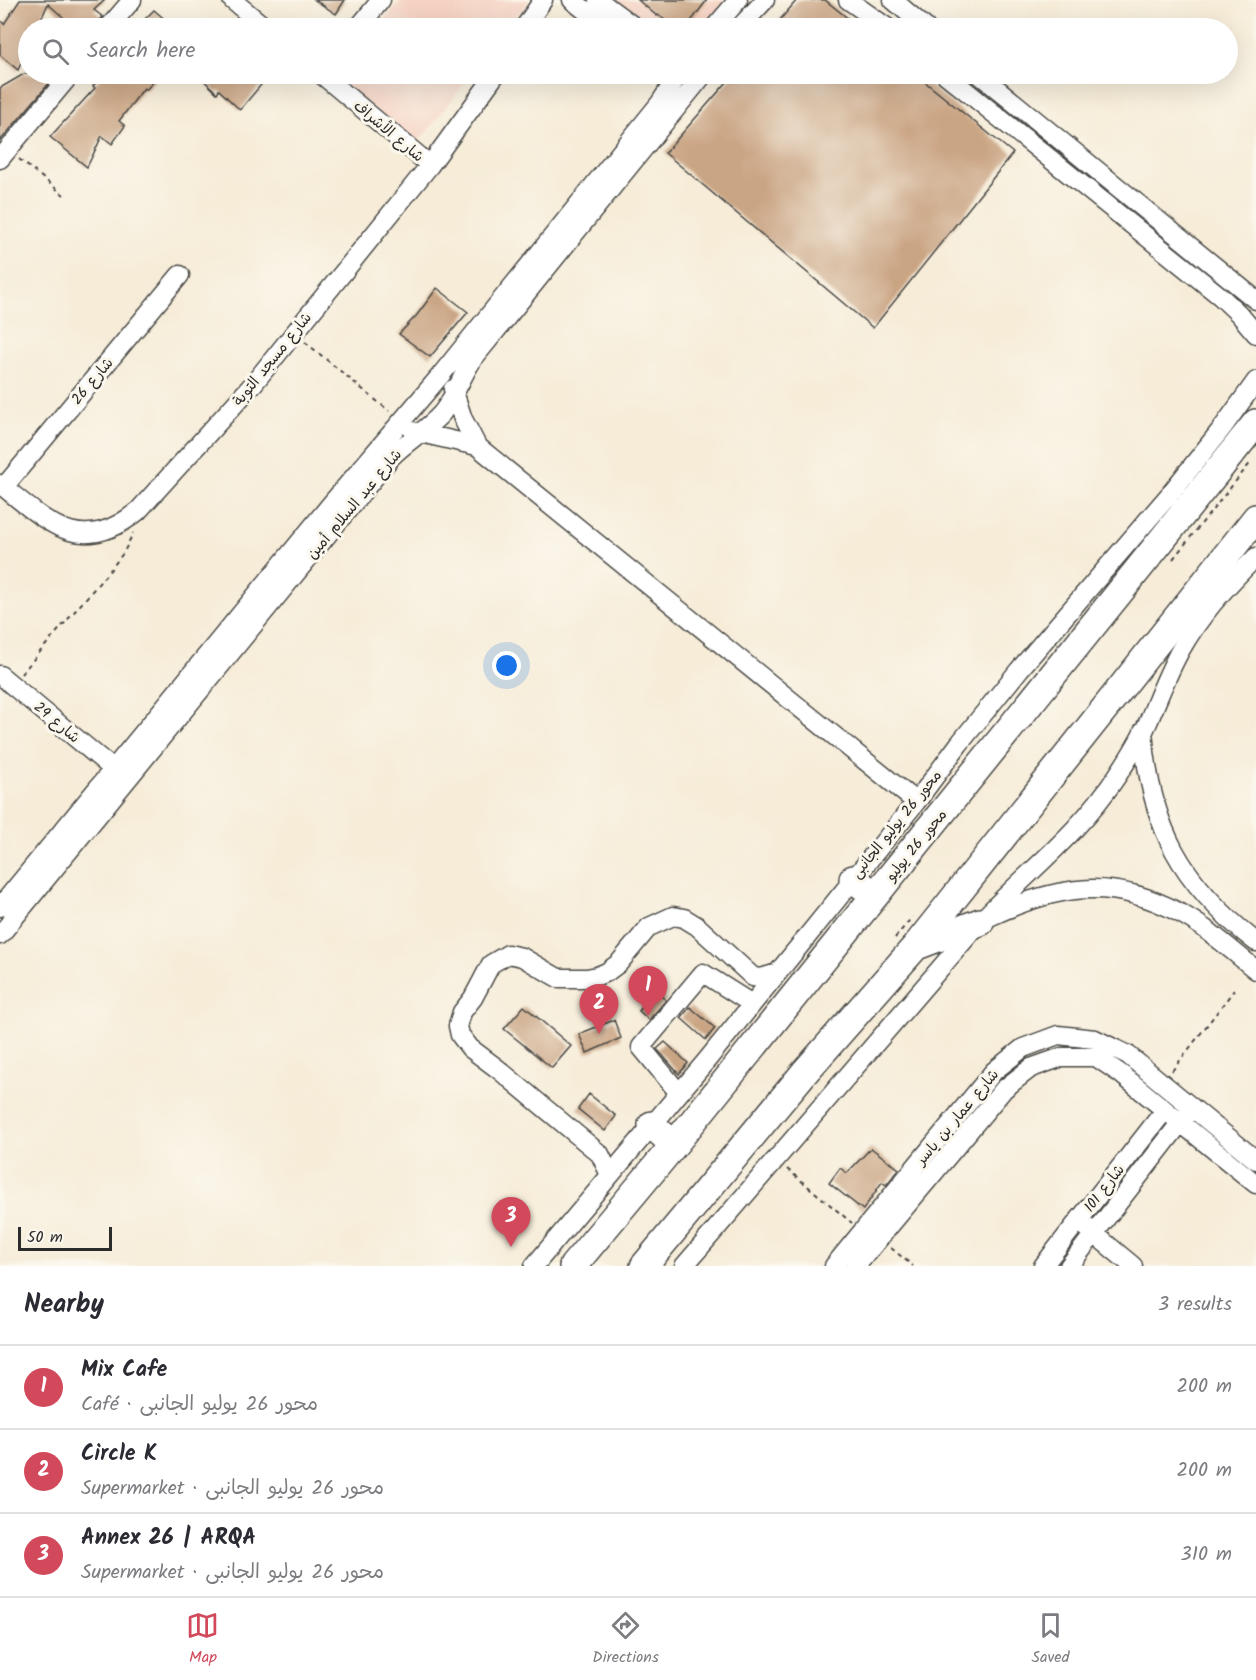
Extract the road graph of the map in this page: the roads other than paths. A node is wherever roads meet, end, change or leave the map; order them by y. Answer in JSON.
{"nodes":[{"id":1,"x":132,"y":0,"type":"edge"},
{"id":2,"x":232,"y":0,"type":"edge"},
{"id":3,"x":381,"y":0,"type":"edge"},
{"id":4,"x":543,"y":0,"type":"edge"},
{"id":5,"x":572,"y":0,"type":"edge"},
{"id":6,"x":598,"y":0,"type":"edge"},
{"id":7,"x":738,"y":0,"type":"edge"},
{"id":8,"x":765,"y":0,"type":"edge"},
{"id":9,"x":849,"y":0,"type":"edge"},
{"id":10,"x":892,"y":0,"type":"edge"},
{"id":11,"x":117,"y":18,"type":"edge"},
{"id":12,"x":254,"y":18,"type":"edge"},
{"id":13,"x":366,"y":18,"type":"edge"},
{"id":14,"x":531,"y":18,"type":"edge"},
{"id":15,"x":594,"y":18,"type":"edge"},
{"id":16,"x":622,"y":18,"type":"edge"},
{"id":17,"x":723,"y":18,"type":"edge"},
{"id":18,"x":748,"y":18,"type":"edge"},
{"id":19,"x":874,"y":18,"type":"edge"},
{"id":20,"x":914,"y":18,"type":"edge"},
{"id":21,"x":63,"y":84,"type":"edge"},
{"id":22,"x":333,"y":84,"type":"edge"},
{"id":23,"x":489,"y":84,"type":"edge"},
{"id":24,"x":670,"y":84,"type":"edge"},
{"id":25,"x":696,"y":84,"type":"edge"},
{"id":26,"x":958,"y":84,"type":"edge"},
{"id":27,"x":992,"y":84,"type":"edge"},
{"id":28,"x":1068,"y":146,"type":"junction"},
{"id":29,"x":4,"y":154,"type":"edge"},
{"id":30,"x":1054,"y":162,"type":"junction"},
{"id":31,"x":430,"y":165,"type":"junction"},
{"id":32,"x":180,"y":275,"type":"dead end"},
{"id":33,"x":1254,"y":298,"type":"edge"},
{"id":34,"x":1239,"y":314,"type":"junction"},
{"id":35,"x":1256,"y":334,"type":"edge"},
{"id":36,"x":440,"y":376,"type":"junction"},
{"id":37,"x":1256,"y":381,"type":"edge"},
{"id":38,"x":454,"y":395,"type":"junction"},
{"id":39,"x":403,"y":419,"type":"junction"},
{"id":40,"x":1256,"y":423,"type":"edge"},
{"id":41,"x":420,"y":432,"type":"junction"},
{"id":42,"x":477,"y":446,"type":"junction"},
{"id":43,"x":2,"y":485,"type":"edge"},
{"id":44,"x":1256,"y":518,"type":"edge"},
{"id":45,"x":1256,"y":557,"type":"edge"},
{"id":46,"x":241,"y":627,"type":"junction"},
{"id":47,"x":6,"y":680,"type":"edge"},
{"id":48,"x":1143,"y":731,"type":"junction"},
{"id":49,"x":113,"y":769,"type":"junction"},
{"id":50,"x":915,"y":802,"type":"junction"},
{"id":51,"x":853,"y":879,"type":"junction"},
{"id":52,"x":876,"y":895,"type":"junction"},
{"id":53,"x":0,"y":907,"type":"edge"},
{"id":54,"x":980,"y":922,"type":"junction"},
{"id":55,"x":0,"y":935,"type":"edge"},
{"id":56,"x":1256,"y":942,"type":"edge"},
{"id":57,"x":916,"y":946,"type":"junction"},
{"id":58,"x":1255,"y":966,"type":"edge"},
{"id":59,"x":777,"y":973,"type":"junction"},
{"id":60,"x":752,"y":1004,"type":"junction"},
{"id":61,"x":679,"y":1093,"type":"junction"},
{"id":62,"x":973,"y":1096,"type":"junction"},
{"id":63,"x":988,"y":1108,"type":"junction"},
{"id":64,"x":1191,"y":1108,"type":"junction"},
{"id":65,"x":1165,"y":1110,"type":"junction"},
{"id":66,"x":1180,"y":1123,"type":"junction"},
{"id":67,"x":652,"y":1125,"type":"junction"},
{"id":68,"x":674,"y":1145,"type":"junction"},
{"id":69,"x":1256,"y":1160,"type":"edge"},
{"id":70,"x":610,"y":1175,"type":"junction"},
{"id":71,"x":1256,"y":1184,"type":"edge"},
{"id":72,"x":1079,"y":1221,"type":"junction"},
{"id":73,"x":872,"y":1234,"type":"junction"},
{"id":74,"x":1095,"y":1235,"type":"junction"},
{"id":75,"x":534,"y":1266,"type":"edge"},
{"id":76,"x":573,"y":1266,"type":"edge"},
{"id":77,"x":644,"y":1266,"type":"edge"},
{"id":78,"x":684,"y":1266,"type":"edge"},
{"id":79,"x":834,"y":1266,"type":"edge"},
{"id":80,"x":856,"y":1266,"type":"edge"},
{"id":81,"x":1043,"y":1266,"type":"edge"},
{"id":82,"x":1069,"y":1266,"type":"edge"},
{"id":83,"x":1133,"y":1266,"type":"edge"}],
"edges":[{"from":1,"to":11,"type":"street"},
{"from":2,"to":12,"type":"street"},
{"from":3,"to":13,"type":"street"},
{"from":4,"to":14,"type":"street"},
{"from":5,"to":15,"type":"street"},
{"from":6,"to":16,"type":"street"},
{"from":7,"to":17,"type":"street"},
{"from":8,"to":18,"type":"street"},
{"from":9,"to":19,"type":"street"},
{"from":10,"to":20,"type":"street"},
{"from":21,"to":29,"type":"street"},
{"from":22,"to":31,"type":"street","name":"شارع الأشراف"},
{"from":23,"to":31,"type":"street","name":"شارع مسجد التوبة"},
{"from":24,"to":36,"type":"street","name":"شارع عبد السلام أمين"},
{"from":25,"to":38,"type":"street","name":"شارع عبد السلام أمين"},
{"from":26,"to":30,"type":"street"},
{"from":27,"to":28,"type":"street"},
{"from":28,"to":30,"type":"street"},
{"from":28,"to":33,"type":"street"},
{"from":30,"to":34,"type":"street"},
{"from":31,"to":43,"type":"street","name":"شارع مسجد التوبة"},
{"from":32,"to":43,"type":"street","name":"شارع 26"},
{"from":33,"to":34,"type":"street"},
{"from":34,"to":35,"type":"street"},
{"from":36,"to":38,"type":"street"},
{"from":36,"to":39,"type":"street","name":"شارع عبد السلام أمين"},
{"from":37,"to":50,"type":"street","name":"محور 26 يوليو الجانبى"},
{"from":38,"to":41,"type":"street","name":"شارع عبد السلام أمين"},
{"from":38,"to":42,"type":"street"},
{"from":39,"to":41,"type":"street"},
{"from":39,"to":46,"type":"street","name":"شارع عبد السلام أمين"},
{"from":40,"to":52,"type":"highway","name":"محور 26 يوليو"},
{"from":41,"to":42,"type":"street"},
{"from":41,"to":46,"type":"street","name":"شارع عبد السلام أمين"},
{"from":42,"to":50,"type":"street"},
{"from":44,"to":57,"type":"highway"},
{"from":45,"to":48,"type":"street"},
{"from":46,"to":49,"type":"street","name":"شارع عبد السلام أمين"},
{"from":46,"to":55,"type":"street","name":"شارع عبد السلام أمين"},
{"from":47,"to":49,"type":"street","name":"شارع 29"},
{"from":48,"to":54,"type":"street"},
{"from":48,"to":56,"type":"street"},
{"from":49,"to":53,"type":"street","name":"شارع عبد السلام أمين"},
{"from":50,"to":51,"type":"street","name":"محور 26 يوليو الجانبى"},
{"from":51,"to":52,"type":"highway"},
{"from":51,"to":59,"type":"street","name":"محور 26 يوليو الجانبى"},
{"from":52,"to":68,"type":"highway","name":"محور 26 يوليو"},
{"from":54,"to":57,"type":"highway"},
{"from":54,"to":58,"type":"street"},
{"from":54,"to":78,"type":"street"},
{"from":57,"to":77,"type":"highway"},
{"from":59,"to":60,"type":"street","name":"محور 26 يوليو الجانبى"},
{"from":59,"to":70,"type":"street"},
{"from":60,"to":61,"type":"street","name":"محور 26 يوليو الجانبى"},
{"from":60,"to":61,"type":"street"},
{"from":61,"to":67,"type":"street","name":"محور 26 يوليو الجانبى"},
{"from":62,"to":63,"type":"street"},
{"from":62,"to":64,"type":"street","name":"شارع عمار بن ياسر"},
{"from":62,"to":73,"type":"street","name":"شارع عمار بن ياسر"},
{"from":63,"to":65,"type":"street","name":"شارع عمار بن ياسر"},
{"from":63,"to":73,"type":"street","name":"شارع عمار بن ياسر"},
{"from":64,"to":66,"type":"street","name":"شارع 101"},
{"from":64,"to":69,"type":"street","name":"شارع عمار بن ياسر"},
{"from":65,"to":66,"type":"street","name":"شارع عمار بن ياسر"},
{"from":65,"to":72,"type":"street","name":"شارع 101"},
{"from":66,"to":71,"type":"street","name":"شارع عمار بن ياسر"},
{"from":66,"to":74,"type":"street","name":"شارع 101"},
{"from":67,"to":68,"type":"highway"},
{"from":67,"to":70,"type":"street","name":"محور 26 يوليو الجانبى"},
{"from":68,"to":76,"type":"highway","name":"محور 26 يوليو"},
{"from":70,"to":75,"type":"street","name":"محور 26 يوليو الجانبى"},
{"from":72,"to":74,"type":"street"},
{"from":72,"to":81,"type":"street","name":"شارع 101"},
{"from":73,"to":79,"type":"street","name":"شارع عمار بن ياسر"},
{"from":73,"to":80,"type":"street","name":"شارع عمار بن ياسر"},
{"from":74,"to":82,"type":"street","name":"شارع 101"},
{"from":74,"to":83,"type":"street"}]}
